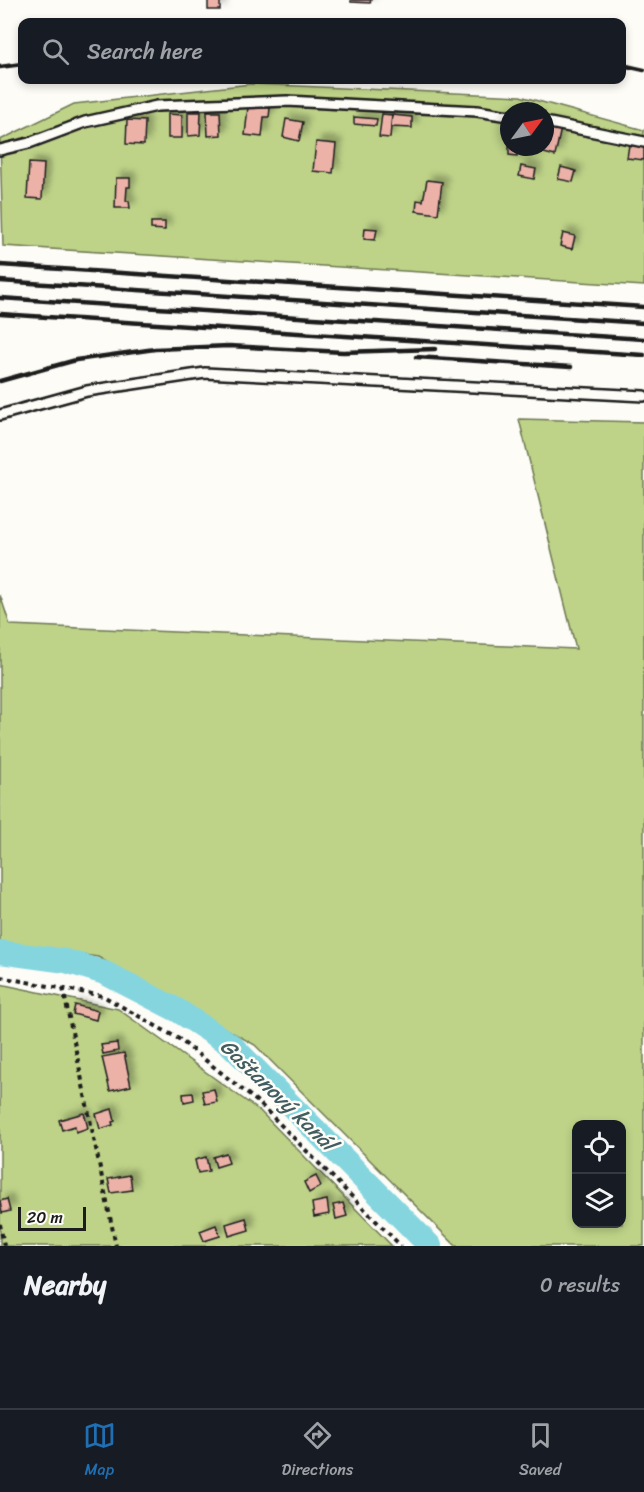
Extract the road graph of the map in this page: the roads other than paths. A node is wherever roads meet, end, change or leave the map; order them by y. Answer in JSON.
{"nodes":[{"id":1,"x":500,"y":115,"type":"edge"},
{"id":2,"x":554,"y":124,"type":"edge"},
{"id":3,"x":644,"y":142,"type":"edge"},
{"id":4,"x":0,"y":150,"type":"edge"},
{"id":5,"x":644,"y":396,"type":"edge"},
{"id":6,"x":0,"y":415,"type":"edge"}],
"edges":[{"from":1,"to":4,"type":"lane"},
{"from":2,"to":3,"type":"lane"},
{"from":5,"to":6,"type":"lane"}]}
